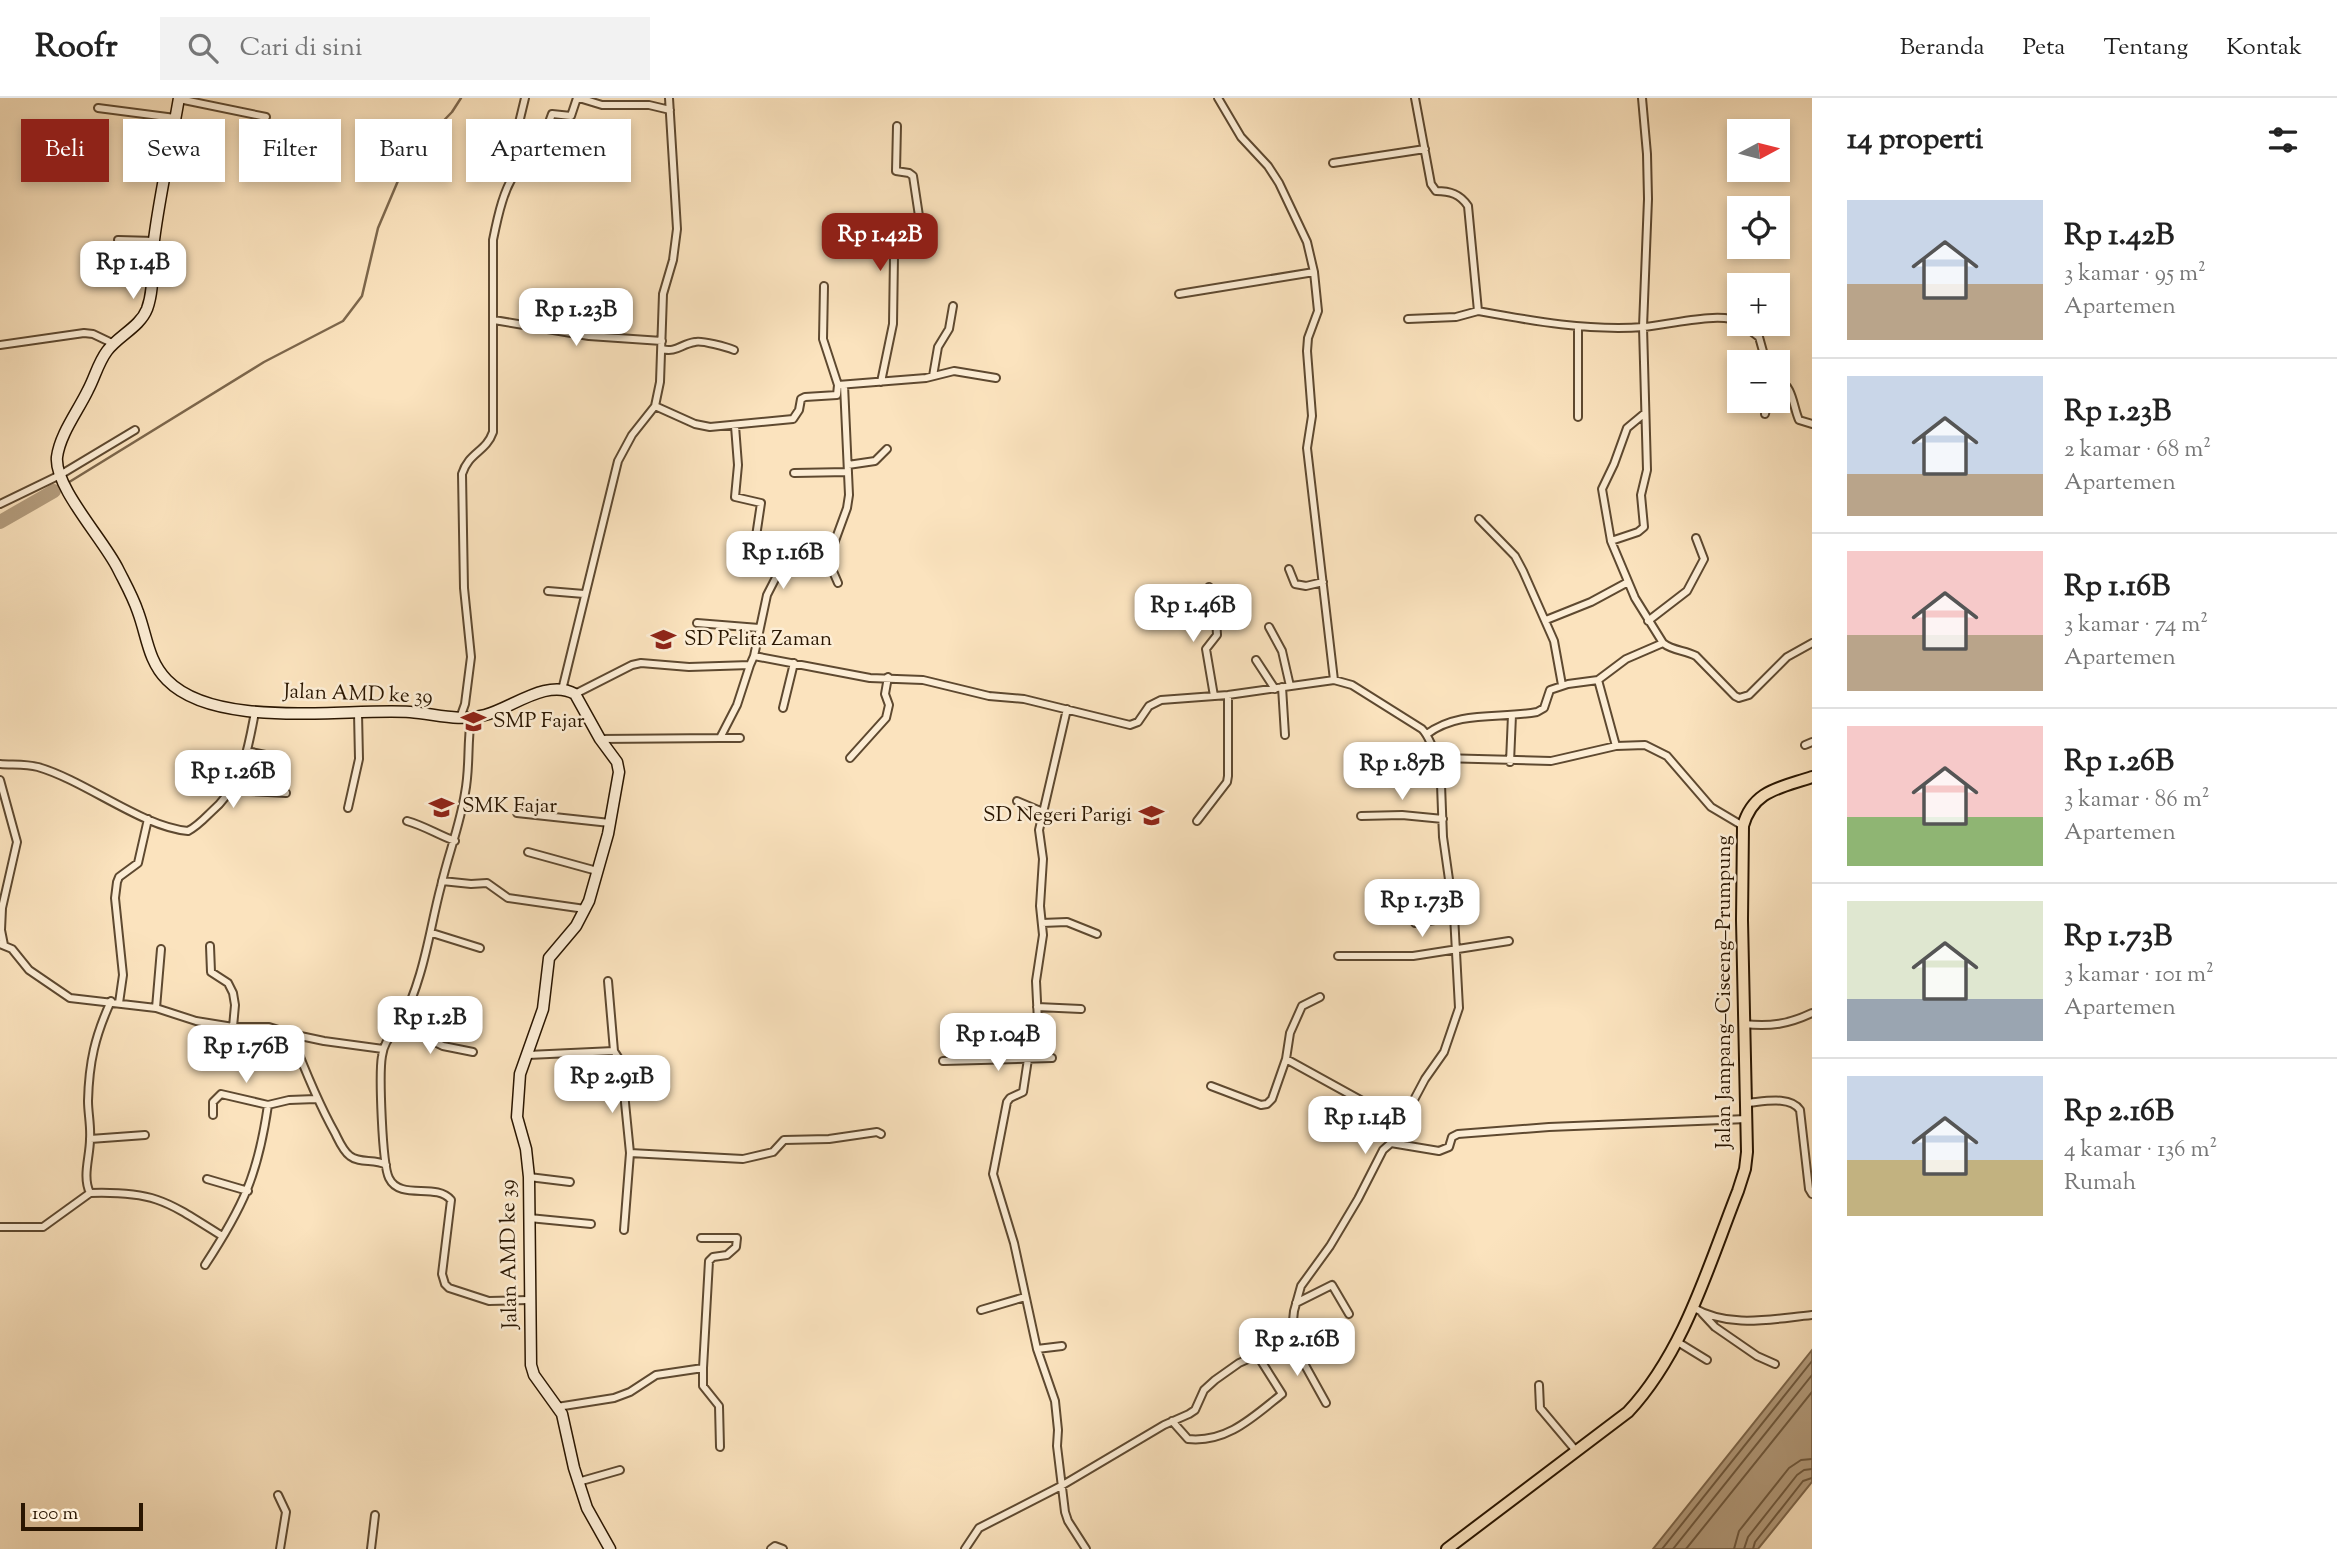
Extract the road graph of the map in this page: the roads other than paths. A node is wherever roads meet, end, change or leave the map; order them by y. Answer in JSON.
{"nodes":[{"id":1,"x":526,"y":98,"type":"edge"},
{"id":2,"x":578,"y":98,"type":"edge"},
{"id":3,"x":669,"y":98,"type":"edge"},
{"id":4,"x":1218,"y":98,"type":"edge"},
{"id":5,"x":1417,"y":98,"type":"edge"},
{"id":6,"x":1642,"y":98,"type":"edge"},
{"id":7,"x":179,"y":99,"type":"edge"},
{"id":8,"x":98,"y":108,"type":"dead end"},
{"id":9,"x":670,"y":110,"type":"junction"},
{"id":10,"x":266,"y":117,"type":"dead end"},
{"id":11,"x":175,"y":118,"type":"junction"},
{"id":12,"x":520,"y":119,"type":"edge"},
{"id":13,"x":550,"y":119,"type":"edge"},
{"id":14,"x":897,"y":126,"type":"dead end"},
{"id":15,"x":1425,"y":149,"type":"junction"},
{"id":16,"x":1333,"y":163,"type":"dead end"},
{"id":17,"x":512,"y":182,"type":"edge"},
{"id":18,"x":118,"y":240,"type":"dead end"},
{"id":19,"x":154,"y":241,"type":"junction"},
{"id":20,"x":1314,"y":272,"type":"junction"},
{"id":21,"x":824,"y":286,"type":"dead end"},
{"id":22,"x":1179,"y":294,"type":"dead end"},
{"id":23,"x":953,"y":306,"type":"dead end"},
{"id":24,"x":1478,"y":311,"type":"junction"},
{"id":25,"x":1727,"y":317,"type":"edge"},
{"id":26,"x":1408,"y":319,"type":"dead end"},
{"id":27,"x":494,"y":320,"type":"junction"},
{"id":28,"x":1578,"y":327,"type":"junction"},
{"id":29,"x":1643,"y":327,"type":"junction"},
{"id":30,"x":662,"y":341,"type":"junction"},
{"id":31,"x":114,"y":344,"type":"junction"},
{"id":32,"x":0,"y":345,"type":"edge"},
{"id":33,"x":662,"y":349,"type":"junction"},
{"id":34,"x":734,"y":350,"type":"dead end"},
{"id":35,"x":933,"y":376,"type":"junction"},
{"id":36,"x":996,"y":378,"type":"dead end"},
{"id":37,"x":881,"y":382,"type":"junction"},
{"id":38,"x":841,"y":385,"type":"junction"},
{"id":39,"x":1790,"y":394,"type":"edge"},
{"id":40,"x":655,"y":406,"type":"junction"},
{"id":41,"x":1645,"y":413,"type":"junction"},
{"id":42,"x":1578,"y":417,"type":"dead end"},
{"id":43,"x":1812,"y":424,"type":"edge"},
{"id":44,"x":735,"y":426,"type":"junction"},
{"id":45,"x":135,"y":430,"type":"dead end"},
{"id":46,"x":887,"y":449,"type":"dead end"},
{"id":47,"x":848,"y":469,"type":"junction"},
{"id":48,"x":794,"y":473,"type":"dead end"},
{"id":49,"x":60,"y":475,"type":"junction"},
{"id":50,"x":0,"y":504,"type":"edge"},
{"id":51,"x":1479,"y":519,"type":"dead end"},
{"id":52,"x":1696,"y":538,"type":"dead end"},
{"id":53,"x":1611,"y":541,"type":"junction"},
{"id":54,"x":789,"y":552,"type":"junction"},
{"id":55,"x":828,"y":560,"type":"junction"},
{"id":56,"x":1289,"y":569,"type":"dead end"},
{"id":57,"x":1322,"y":582,"type":"junction"},
{"id":58,"x":1628,"y":582,"type":"junction"},
{"id":59,"x":838,"y":583,"type":"dead end"},
{"id":60,"x":1209,"y":587,"type":"dead end"},
{"id":61,"x":548,"y":591,"type":"dead end"},
{"id":62,"x":584,"y":594,"type":"junction"},
{"id":63,"x":1546,"y":620,"type":"junction"},
{"id":64,"x":1648,"y":621,"type":"junction"},
{"id":65,"x":697,"y":623,"type":"dead end"},
{"id":66,"x":1269,"y":627,"type":"dead end"},
{"id":67,"x":759,"y":628,"type":"junction"},
{"id":68,"x":1663,"y":643,"type":"junction"},
{"id":69,"x":1812,"y":643,"type":"edge"},
{"id":70,"x":754,"y":656,"type":"junction"},
{"id":71,"x":1256,"y":660,"type":"dead end"},
{"id":72,"x":794,"y":663,"type":"junction"},
{"id":73,"x":750,"y":665,"type":"junction"},
{"id":74,"x":888,"y":677,"type":"junction"},
{"id":75,"x":1334,"y":680,"type":"junction"},
{"id":76,"x":1598,"y":680,"type":"junction"},
{"id":77,"x":1562,"y":685,"type":"junction"},
{"id":78,"x":1290,"y":686,"type":"junction"},
{"id":79,"x":1279,"y":688,"type":"junction"},
{"id":80,"x":562,"y":690,"type":"junction"},
{"id":81,"x":575,"y":694,"type":"junction"},
{"id":82,"x":1214,"y":695,"type":"junction"},
{"id":83,"x":1228,"y":695,"type":"junction"},
{"id":84,"x":783,"y":708,"type":"dead end"},
{"id":85,"x":1067,"y":709,"type":"junction"},
{"id":86,"x":255,"y":712,"type":"junction"},
{"id":87,"x":358,"y":713,"type":"junction"},
{"id":88,"x":1512,"y":715,"type":"junction"},
{"id":89,"x":465,"y":719,"type":"junction"},
{"id":90,"x":1427,"y":734,"type":"junction"},
{"id":91,"x":1285,"y":736,"type":"dead end"},
{"id":92,"x":600,"y":738,"type":"junction"},
{"id":93,"x":720,"y":738,"type":"junction"},
{"id":94,"x":740,"y":738,"type":"dead end"},
{"id":95,"x":1616,"y":746,"type":"junction"},
{"id":96,"x":247,"y":751,"type":"junction"},
{"id":97,"x":275,"y":757,"type":"dead end"},
{"id":98,"x":850,"y":758,"type":"dead end"},
{"id":99,"x":1440,"y":758,"type":"junction"},
{"id":100,"x":1510,"y":762,"type":"junction"},
{"id":101,"x":0,"y":764,"type":"edge"},
{"id":102,"x":241,"y":771,"type":"junction"},
{"id":103,"x":1812,"y":777,"type":"edge"},
{"id":104,"x":0,"y":780,"type":"edge"},
{"id":105,"x":286,"y":793,"type":"dead end"},
{"id":106,"x":1017,"y":801,"type":"dead end"},
{"id":107,"x":348,"y":808,"type":"dead end"},
{"id":108,"x":1043,"y":812,"type":"junction"},
{"id":109,"x":517,"y":813,"type":"dead end"},
{"id":110,"x":1361,"y":816,"type":"dead end"},
{"id":111,"x":148,"y":819,"type":"junction"},
{"id":112,"x":1443,"y":819,"type":"junction"},
{"id":113,"x":407,"y":821,"type":"dead end"},
{"id":114,"x":1197,"y":821,"type":"dead end"},
{"id":115,"x":610,"y":823,"type":"junction"},
{"id":116,"x":1743,"y":827,"type":"junction"},
{"id":117,"x":455,"y":841,"type":"junction"},
{"id":118,"x":528,"y":852,"type":"dead end"},
{"id":119,"x":597,"y":872,"type":"junction"},
{"id":120,"x":442,"y":881,"type":"junction"},
{"id":121,"x":585,"y":909,"type":"junction"},
{"id":122,"x":1454,"y":917,"type":"junction"},
{"id":123,"x":1042,"y":923,"type":"junction"},
{"id":124,"x":1415,"y":923,"type":"dead end"},
{"id":125,"x":432,"y":933,"type":"junction"},
{"id":126,"x":1097,"y":934,"type":"dead end"},
{"id":127,"x":1509,"y":941,"type":"dead end"},
{"id":128,"x":2,"y":944,"type":"edge"},
{"id":129,"x":210,"y":946,"type":"dead end"},
{"id":130,"x":480,"y":948,"type":"dead end"},
{"id":131,"x":161,"y":949,"type":"dead end"},
{"id":132,"x":1456,"y":950,"type":"junction"},
{"id":133,"x":1338,"y":956,"type":"dead end"},
{"id":134,"x":608,"y":981,"type":"dead end"},
{"id":135,"x":1320,"y":997,"type":"dead end"},
{"id":136,"x":111,"y":1001,"type":"junction"},
{"id":137,"x":119,"y":1003,"type":"junction"},
{"id":138,"x":1037,"y":1007,"type":"junction"},
{"id":139,"x":156,"y":1008,"type":"junction"},
{"id":140,"x":1081,"y":1009,"type":"dead end"},
{"id":141,"x":1812,"y":1013,"type":"edge"},
{"id":142,"x":1744,"y":1024,"type":"junction"},
{"id":143,"x":399,"y":1025,"type":"junction"},
{"id":144,"x":233,"y":1027,"type":"junction"},
{"id":145,"x":291,"y":1034,"type":"junction"},
{"id":146,"x":383,"y":1049,"type":"junction"},
{"id":147,"x":614,"y":1051,"type":"junction"},
{"id":148,"x":473,"y":1052,"type":"dead end"},
{"id":149,"x":528,"y":1055,"type":"junction"},
{"id":150,"x":1052,"y":1058,"type":"dead end"},
{"id":151,"x":1028,"y":1059,"type":"junction"},
{"id":152,"x":1286,"y":1059,"type":"junction"},
{"id":153,"x":943,"y":1061,"type":"dead end"},
{"id":154,"x":1211,"y":1086,"type":"dead end"},
{"id":155,"x":316,"y":1099,"type":"junction"},
{"id":156,"x":1746,"y":1103,"type":"junction"},
{"id":157,"x":268,"y":1105,"type":"junction"},
{"id":158,"x":213,"y":1115,"type":"dead end"},
{"id":159,"x":1747,"y":1119,"type":"junction"},
{"id":160,"x":1402,"y":1123,"type":"junction"},
{"id":161,"x":881,"y":1134,"type":"dead end"},
{"id":162,"x":145,"y":1135,"type":"dead end"},
{"id":163,"x":90,"y":1139,"type":"junction"},
{"id":164,"x":1391,"y":1143,"type":"junction"},
{"id":165,"x":629,"y":1153,"type":"junction"},
{"id":166,"x":386,"y":1165,"type":"junction"},
{"id":167,"x":530,"y":1177,"type":"junction"},
{"id":168,"x":207,"y":1179,"type":"dead end"},
{"id":169,"x":570,"y":1182,"type":"dead end"},
{"id":170,"x":248,"y":1191,"type":"junction"},
{"id":171,"x":90,"y":1193,"type":"junction"},
{"id":172,"x":1812,"y":1194,"type":"edge"},
{"id":173,"x":529,"y":1218,"type":"junction"},
{"id":174,"x":591,"y":1224,"type":"dead end"},
{"id":175,"x":0,"y":1227,"type":"edge"},
{"id":176,"x":624,"y":1230,"type":"dead end"},
{"id":177,"x":222,"y":1236,"type":"junction"},
{"id":178,"x":701,"y":1238,"type":"dead end"},
{"id":179,"x":205,"y":1265,"type":"dead end"},
{"id":180,"x":1025,"y":1297,"type":"junction"},
{"id":181,"x":529,"y":1300,"type":"junction"},
{"id":182,"x":1296,"y":1303,"type":"junction"},
{"id":183,"x":1692,"y":1307,"type":"junction"},
{"id":184,"x":981,"y":1310,"type":"dead end"},
{"id":185,"x":1702,"y":1313,"type":"junction"},
{"id":186,"x":1349,"y":1314,"type":"dead end"},
{"id":187,"x":1812,"y":1315,"type":"edge"},
{"id":188,"x":1291,"y":1340,"type":"junction"},
{"id":189,"x":1676,"y":1341,"type":"junction"},
{"id":190,"x":1062,"y":1346,"type":"dead end"},
{"id":191,"x":1037,"y":1349,"type":"junction"},
{"id":192,"x":1258,"y":1356,"type":"junction"},
{"id":193,"x":1707,"y":1360,"type":"dead end"},
{"id":194,"x":1775,"y":1364,"type":"dead end"},
{"id":195,"x":703,"y":1368,"type":"junction"},
{"id":196,"x":1539,"y":1385,"type":"dead end"},
{"id":197,"x":1326,"y":1403,"type":"dead end"},
{"id":198,"x":557,"y":1407,"type":"junction"},
{"id":199,"x":1172,"y":1421,"type":"junction"},
{"id":200,"x":720,"y":1447,"type":"dead end"},
{"id":201,"x":1577,"y":1452,"type":"junction"},
{"id":202,"x":620,"y":1470,"type":"dead end"},
{"id":203,"x":578,"y":1482,"type":"junction"},
{"id":204,"x":1061,"y":1486,"type":"junction"},
{"id":205,"x":278,"y":1495,"type":"dead end"},
{"id":206,"x":376,"y":1515,"type":"dead end"},
{"id":207,"x":280,"y":1549,"type":"edge"},
{"id":208,"x":371,"y":1549,"type":"edge"},
{"id":209,"x":610,"y":1549,"type":"edge"},
{"id":210,"x":771,"y":1549,"type":"edge"},
{"id":211,"x":783,"y":1549,"type":"edge"},
{"id":212,"x":965,"y":1549,"type":"edge"},
{"id":213,"x":1086,"y":1549,"type":"edge"},
{"id":214,"x":1447,"y":1549,"type":"edge"}],
"edges":[{"from":1,"to":12,"type":"street"},
{"from":2,"to":9,"type":"street"},
{"from":2,"to":13,"type":"street"},
{"from":3,"to":9,"type":"street"},
{"from":4,"to":20,"type":"street"},
{"from":5,"to":15,"type":"street"},
{"from":6,"to":29,"type":"street"},
{"from":7,"to":10,"type":"street"},
{"from":7,"to":11,"type":"street","name":"Jalan AMD ke 39"},
{"from":8,"to":11,"type":"street"},
{"from":9,"to":30,"type":"street"},
{"from":11,"to":19,"type":"street","name":"Jalan AMD ke 39"},
{"from":14,"to":37,"type":"street"},
{"from":15,"to":16,"type":"street"},
{"from":15,"to":24,"type":"street"},
{"from":17,"to":27,"type":"street"},
{"from":18,"to":19,"type":"street"},
{"from":19,"to":31,"type":"street","name":"Jalan AMD ke 39"},
{"from":20,"to":22,"type":"street"},
{"from":20,"to":57,"type":"street"},
{"from":21,"to":38,"type":"street"},
{"from":23,"to":35,"type":"street"},
{"from":24,"to":26,"type":"street"},
{"from":24,"to":28,"type":"street"},
{"from":25,"to":29,"type":"street"},
{"from":27,"to":30,"type":"street"},
{"from":27,"to":89,"type":"street"},
{"from":28,"to":29,"type":"street"},
{"from":28,"to":42,"type":"street"},
{"from":29,"to":41,"type":"street"},
{"from":30,"to":33,"type":"street"},
{"from":31,"to":32,"type":"street"},
{"from":31,"to":49,"type":"street","name":"Jalan AMD ke 39"},
{"from":33,"to":34,"type":"street"},
{"from":33,"to":40,"type":"street"},
{"from":35,"to":36,"type":"street"},
{"from":35,"to":37,"type":"street"},
{"from":37,"to":38,"type":"street"},
{"from":38,"to":44,"type":"street"},
{"from":38,"to":47,"type":"street"},
{"from":39,"to":43,"type":"street"},
{"from":40,"to":44,"type":"street"},
{"from":40,"to":62,"type":"street"},
{"from":41,"to":53,"type":"street"},
{"from":41,"to":53,"type":"street"},
{"from":44,"to":54,"type":"street"},
{"from":45,"to":49,"type":"street"},
{"from":46,"to":47,"type":"street"},
{"from":47,"to":48,"type":"street"},
{"from":47,"to":55,"type":"street"},
{"from":49,"to":50,"type":"street"},
{"from":49,"to":86,"type":"street","name":"Jalan AMD ke 39"},
{"from":51,"to":63,"type":"street"},
{"from":52,"to":64,"type":"street"},
{"from":53,"to":58,"type":"street"},
{"from":54,"to":55,"type":"street"},
{"from":54,"to":67,"type":"street"},
{"from":55,"to":59,"type":"street"},
{"from":56,"to":57,"type":"street"},
{"from":57,"to":75,"type":"street"},
{"from":58,"to":63,"type":"street"},
{"from":58,"to":64,"type":"street"},
{"from":60,"to":82,"type":"street"},
{"from":61,"to":62,"type":"street"},
{"from":62,"to":80,"type":"street"},
{"from":63,"to":77,"type":"street"},
{"from":64,"to":68,"type":"street"},
{"from":65,"to":67,"type":"street"},
{"from":66,"to":78,"type":"street"},
{"from":67,"to":70,"type":"street"},
{"from":68,"to":69,"type":"street"},
{"from":68,"to":76,"type":"street"},
{"from":70,"to":72,"type":"street"},
{"from":70,"to":73,"type":"street"},
{"from":71,"to":79,"type":"street"},
{"from":72,"to":74,"type":"street"},
{"from":72,"to":84,"type":"street"},
{"from":73,"to":81,"type":"street"},
{"from":73,"to":93,"type":"street"},
{"from":74,"to":85,"type":"street"},
{"from":74,"to":98,"type":"street"},
{"from":75,"to":78,"type":"street"},
{"from":75,"to":90,"type":"street"},
{"from":76,"to":77,"type":"street"},
{"from":76,"to":95,"type":"street"},
{"from":77,"to":88,"type":"street"},
{"from":78,"to":79,"type":"street"},
{"from":79,"to":83,"type":"street"},
{"from":79,"to":91,"type":"street"},
{"from":80,"to":81,"type":"street"},
{"from":80,"to":89,"type":"street","name":"Jalan AMD ke 39"},
{"from":81,"to":92,"type":"street","name":"Jalan AMD ke 39"},
{"from":82,"to":83,"type":"street"},
{"from":82,"to":85,"type":"street"},
{"from":83,"to":114,"type":"street"},
{"from":85,"to":108,"type":"street"},
{"from":86,"to":87,"type":"street","name":"Jalan AMD ke 39"},
{"from":86,"to":96,"type":"street"},
{"from":87,"to":89,"type":"street","name":"Jalan AMD ke 39"},
{"from":87,"to":107,"type":"street"},
{"from":88,"to":90,"type":"street"},
{"from":88,"to":100,"type":"street"},
{"from":89,"to":117,"type":"street"},
{"from":90,"to":99,"type":"street"},
{"from":92,"to":93,"type":"street"},
{"from":92,"to":115,"type":"street","name":"Jalan AMD ke 39"},
{"from":93,"to":94,"type":"street"},
{"from":95,"to":100,"type":"street"},
{"from":95,"to":116,"type":"street"},
{"from":96,"to":97,"type":"street"},
{"from":96,"to":102,"type":"street"},
{"from":99,"to":100,"type":"street"},
{"from":99,"to":112,"type":"street"},
{"from":101,"to":111,"type":"street"},
{"from":102,"to":105,"type":"street"},
{"from":102,"to":111,"type":"street"},
{"from":103,"to":116,"type":"main road","name":"Jalan Jampang–Ciseeng–Prumpung"},
{"from":104,"to":128,"type":"street"},
{"from":106,"to":108,"type":"street"},
{"from":108,"to":123,"type":"street"},
{"from":109,"to":115,"type":"street"},
{"from":110,"to":112,"type":"street"},
{"from":111,"to":137,"type":"street"},
{"from":112,"to":122,"type":"street"},
{"from":113,"to":117,"type":"street"},
{"from":115,"to":119,"type":"street","name":"Jalan AMD ke 39"},
{"from":116,"to":142,"type":"main road","name":"Jalan Jampang–Ciseeng–Prumpung"},
{"from":117,"to":120,"type":"street"},
{"from":118,"to":119,"type":"street"},
{"from":119,"to":121,"type":"street","name":"Jalan AMD ke 39"},
{"from":120,"to":121,"type":"street"},
{"from":120,"to":125,"type":"street"},
{"from":121,"to":149,"type":"street","name":"Jalan AMD ke 39"},
{"from":122,"to":124,"type":"street"},
{"from":122,"to":132,"type":"street"},
{"from":123,"to":126,"type":"street"},
{"from":123,"to":138,"type":"street"},
{"from":125,"to":130,"type":"street"},
{"from":125,"to":143,"type":"street"},
{"from":127,"to":132,"type":"street"},
{"from":128,"to":136,"type":"street"},
{"from":129,"to":144,"type":"street"},
{"from":131,"to":139,"type":"street"},
{"from":132,"to":133,"type":"street"},
{"from":132,"to":160,"type":"street"},
{"from":134,"to":147,"type":"street"},
{"from":135,"to":152,"type":"street"},
{"from":136,"to":137,"type":"street"},
{"from":136,"to":163,"type":"street"},
{"from":137,"to":139,"type":"street"},
{"from":138,"to":140,"type":"street"},
{"from":138,"to":151,"type":"street"},
{"from":139,"to":144,"type":"street"},
{"from":141,"to":142,"type":"street"},
{"from":142,"to":156,"type":"main road","name":"Jalan Jampang–Ciseeng–Prumpung"},
{"from":143,"to":146,"type":"street"},
{"from":143,"to":148,"type":"street"},
{"from":144,"to":145,"type":"street"},
{"from":145,"to":146,"type":"street"},
{"from":145,"to":155,"type":"street"},
{"from":146,"to":166,"type":"street"},
{"from":147,"to":149,"type":"street"},
{"from":147,"to":165,"type":"street"},
{"from":149,"to":167,"type":"street","name":"Jalan AMD ke 39"},
{"from":150,"to":151,"type":"street"},
{"from":151,"to":153,"type":"street"},
{"from":151,"to":180,"type":"street"},
{"from":152,"to":154,"type":"street"},
{"from":152,"to":160,"type":"street"},
{"from":155,"to":157,"type":"street"},
{"from":155,"to":166,"type":"street"},
{"from":156,"to":159,"type":"main road","name":"Jalan Jampang–Ciseeng–Prumpung"},
{"from":156,"to":172,"type":"street"},
{"from":157,"to":158,"type":"street"},
{"from":157,"to":170,"type":"street"},
{"from":159,"to":164,"type":"street"},
{"from":159,"to":183,"type":"main road","name":"Jalan Jampang–Ciseeng–Prumpung"},
{"from":160,"to":164,"type":"street"},
{"from":161,"to":165,"type":"street"},
{"from":162,"to":163,"type":"street"},
{"from":163,"to":171,"type":"street"},
{"from":164,"to":182,"type":"street"},
{"from":165,"to":176,"type":"street"},
{"from":166,"to":181,"type":"street"},
{"from":167,"to":169,"type":"street"},
{"from":167,"to":173,"type":"street","name":"Jalan AMD ke 39"},
{"from":168,"to":170,"type":"street"},
{"from":170,"to":177,"type":"street"},
{"from":171,"to":175,"type":"street"},
{"from":171,"to":177,"type":"street"},
{"from":173,"to":174,"type":"street"},
{"from":173,"to":181,"type":"street","name":"Jalan AMD ke 39"},
{"from":177,"to":179,"type":"street"},
{"from":178,"to":195,"type":"street"},
{"from":180,"to":184,"type":"street"},
{"from":180,"to":191,"type":"street"},
{"from":181,"to":198,"type":"street","name":"Jalan AMD ke 39"},
{"from":182,"to":186,"type":"street"},
{"from":182,"to":188,"type":"street"},
{"from":183,"to":185,"type":"street"},
{"from":183,"to":189,"type":"main road","name":"Jalan Jampang–Ciseeng–Prumpung"},
{"from":185,"to":187,"type":"street"},
{"from":185,"to":194,"type":"street"},
{"from":188,"to":192,"type":"street"},
{"from":188,"to":197,"type":"street"},
{"from":189,"to":193,"type":"street"},
{"from":189,"to":201,"type":"main road","name":"Jalan Jampang–Ciseeng–Prumpung"},
{"from":190,"to":191,"type":"street"},
{"from":191,"to":204,"type":"street"},
{"from":192,"to":199,"type":"street"},
{"from":192,"to":199,"type":"street"},
{"from":195,"to":198,"type":"street"},
{"from":195,"to":200,"type":"street"},
{"from":196,"to":201,"type":"street"},
{"from":198,"to":203,"type":"street","name":"Jalan AMD ke 39"},
{"from":199,"to":204,"type":"street"},
{"from":201,"to":214,"type":"main road","name":"Jalan Jampang–Ciseeng–Prumpung"},
{"from":202,"to":203,"type":"street"},
{"from":203,"to":209,"type":"street","name":"Jalan AMD ke 39"},
{"from":204,"to":212,"type":"street"},
{"from":204,"to":213,"type":"street"},
{"from":205,"to":207,"type":"street"},
{"from":206,"to":208,"type":"street"},
{"from":210,"to":211,"type":"street"}]}
